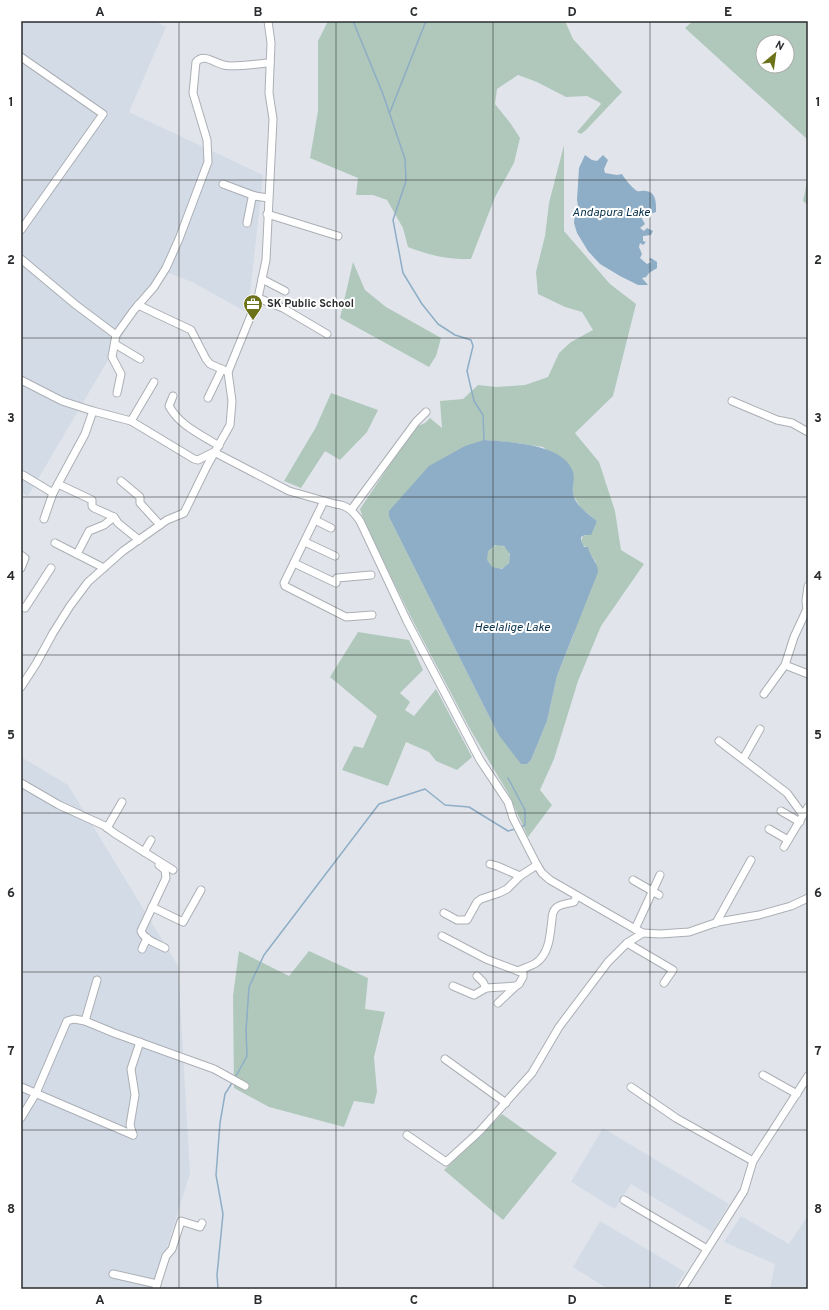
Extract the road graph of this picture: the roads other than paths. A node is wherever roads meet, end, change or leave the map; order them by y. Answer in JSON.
{"nodes":[{"id":1,"x":268,"y":21,"type":"edge"},
{"id":2,"x":21,"y":57,"type":"edge"},
{"id":3,"x":270,"y":63,"type":"junction"},
{"id":4,"x":223,"y":184,"type":"dead end"},
{"id":5,"x":255,"y":196,"type":"junction"},
{"id":6,"x":268,"y":198,"type":"junction"},
{"id":7,"x":267,"y":214,"type":"junction"},
{"id":8,"x":247,"y":223,"type":"dead end"},
{"id":9,"x":21,"y":230,"type":"edge"},
{"id":10,"x":338,"y":236,"type":"dead end"},
{"id":11,"x":21,"y":259,"type":"edge"},
{"id":12,"x":262,"y":279,"type":"junction"},
{"id":13,"x":285,"y":292,"type":"dead end"},
{"id":14,"x":258,"y":298,"type":"junction"},
{"id":15,"x":138,"y":305,"type":"junction"},
{"id":16,"x":327,"y":334,"type":"dead end"},
{"id":17,"x":116,"y":336,"type":"junction"},
{"id":18,"x":115,"y":344,"type":"junction"},
{"id":19,"x":140,"y":359,"type":"dead end"},
{"id":20,"x":225,"y":371,"type":"junction"},
{"id":21,"x":21,"y":380,"type":"edge"},
{"id":22,"x":154,"y":382,"type":"dead end"},
{"id":23,"x":117,"y":393,"type":"dead end"},
{"id":24,"x":173,"y":396,"type":"dead end"},
{"id":25,"x":208,"y":398,"type":"dead end"},
{"id":26,"x":732,"y":401,"type":"dead end"},
{"id":27,"x":93,"y":411,"type":"junction"},
{"id":28,"x":426,"y":412,"type":"dead end"},
{"id":29,"x":131,"y":421,"type":"junction"},
{"id":30,"x":808,"y":432,"type":"edge"},
{"id":31,"x":219,"y":446,"type":"junction"},
{"id":32,"x":214,"y":452,"type":"junction"},
{"id":33,"x":23,"y":475,"type":"dead end"},
{"id":34,"x":121,"y":481,"type":"dead end"},
{"id":35,"x":58,"y":484,"type":"junction"},
{"id":36,"x":53,"y":493,"type":"junction"},
{"id":37,"x":324,"y":501,"type":"junction"},
{"id":38,"x":351,"y":510,"type":"junction"},
{"id":39,"x":114,"y":517,"type":"junction"},
{"id":40,"x":44,"y":519,"type":"dead end"},
{"id":41,"x":315,"y":520,"type":"junction"},
{"id":42,"x":160,"y":525,"type":"junction"},
{"id":43,"x":331,"y":528,"type":"dead end"},
{"id":44,"x":139,"y":540,"type":"junction"},
{"id":45,"x":305,"y":542,"type":"junction"},
{"id":46,"x":55,"y":543,"type":"dead end"},
{"id":47,"x":77,"y":554,"type":"junction"},
{"id":48,"x":21,"y":555,"type":"edge"},
{"id":49,"x":336,"y":556,"type":"dead end"},
{"id":50,"x":294,"y":563,"type":"junction"},
{"id":51,"x":21,"y":568,"type":"edge"},
{"id":52,"x":51,"y":568,"type":"dead end"},
{"id":53,"x":104,"y":568,"type":"junction"},
{"id":54,"x":371,"y":575,"type":"dead end"},
{"id":55,"x":808,"y":586,"type":"edge"},
{"id":56,"x":21,"y":608,"type":"edge"},
{"id":57,"x":372,"y":615,"type":"dead end"},
{"id":58,"x":785,"y":665,"type":"junction"},
{"id":59,"x":808,"y":674,"type":"edge"},
{"id":60,"x":21,"y":687,"type":"edge"},
{"id":61,"x":764,"y":694,"type":"dead end"},
{"id":62,"x":760,"y":730,"type":"dead end"},
{"id":63,"x":719,"y":741,"type":"dead end"},
{"id":64,"x":742,"y":759,"type":"junction"},
{"id":65,"x":21,"y":783,"type":"edge"},
{"id":66,"x":122,"y":802,"type":"dead end"},
{"id":67,"x":808,"y":807,"type":"edge"},
{"id":68,"x":781,"y":811,"type":"dead end"},
{"id":69,"x":801,"y":820,"type":"junction"},
{"id":70,"x":808,"y":824,"type":"edge"},
{"id":71,"x":107,"y":828,"type":"junction"},
{"id":72,"x":769,"y":829,"type":"dead end"},
{"id":73,"x":151,"y":840,"type":"dead end"},
{"id":74,"x":788,"y":840,"type":"junction"},
{"id":75,"x":784,"y":847,"type":"dead end"},
{"id":76,"x":144,"y":852,"type":"junction"},
{"id":77,"x":751,"y":860,"type":"dead end"},
{"id":78,"x":490,"y":864,"type":"dead end"},
{"id":79,"x":537,"y":865,"type":"junction"},
{"id":80,"x":173,"y":870,"type":"dead end"},
{"id":81,"x":660,"y":875,"type":"dead end"},
{"id":82,"x":520,"y":876,"type":"junction"},
{"id":83,"x":633,"y":880,"type":"dead end"},
{"id":84,"x":201,"y":890,"type":"dead end"},
{"id":85,"x":652,"y":891,"type":"junction"},
{"id":86,"x":659,"y":895,"type":"dead end"},
{"id":87,"x":577,"y":896,"type":"junction"},
{"id":88,"x":808,"y":898,"type":"edge"},
{"id":89,"x":152,"y":907,"type":"junction"},
{"id":90,"x":444,"y":913,"type":"dead end"},
{"id":91,"x":716,"y":923,"type":"junction"},
{"id":92,"x":635,"y":929,"type":"junction"},
{"id":93,"x":642,"y":932,"type":"junction"},
{"id":94,"x":442,"y":936,"type":"dead end"},
{"id":95,"x":147,"y":938,"type":"junction"},
{"id":96,"x":627,"y":943,"type":"junction"},
{"id":97,"x":166,"y":948,"type":"dead end"},
{"id":98,"x":142,"y":949,"type":"dead end"},
{"id":99,"x":518,"y":971,"type":"junction"},
{"id":100,"x":477,"y":976,"type":"dead end"},
{"id":101,"x":97,"y":980,"type":"dead end"},
{"id":102,"x":664,"y":983,"type":"dead end"},
{"id":103,"x":453,"y":986,"type":"dead end"},
{"id":104,"x":516,"y":986,"type":"junction"},
{"id":105,"x":486,"y":988,"type":"junction"},
{"id":106,"x":498,"y":1003,"type":"dead end"},
{"id":107,"x":84,"y":1021,"type":"junction"},
{"id":108,"x":140,"y":1042,"type":"junction"},
{"id":109,"x":445,"y":1060,"type":"dead end"},
{"id":110,"x":763,"y":1074,"type":"dead end"},
{"id":111,"x":808,"y":1076,"type":"edge"},
{"id":112,"x":246,"y":1086,"type":"dead end"},
{"id":113,"x":21,"y":1087,"type":"edge"},
{"id":114,"x":631,"y":1087,"type":"dead end"},
{"id":115,"x":36,"y":1093,"type":"junction"},
{"id":116,"x":797,"y":1094,"type":"junction"},
{"id":117,"x":506,"y":1103,"type":"junction"},
{"id":118,"x":21,"y":1118,"type":"edge"},
{"id":119,"x":407,"y":1135,"type":"dead end"},
{"id":120,"x":753,"y":1161,"type":"junction"},
{"id":121,"x":624,"y":1200,"type":"dead end"},
{"id":122,"x":202,"y":1223,"type":"dead end"},
{"id":123,"x":707,"y":1249,"type":"junction"},
{"id":124,"x":113,"y":1274,"type":"dead end"},
{"id":125,"x":157,"y":1287,"type":"edge"},
{"id":126,"x":682,"y":1289,"type":"edge"}],
"edges":[{"from":1,"to":3,"type":"street"},
{"from":2,"to":9,"type":"street"},
{"from":3,"to":6,"type":"street"},
{"from":3,"to":15,"type":"street"},
{"from":4,"to":5,"type":"street"},
{"from":5,"to":6,"type":"street"},
{"from":5,"to":8,"type":"street"},
{"from":6,"to":7,"type":"street"},
{"from":7,"to":10,"type":"street"},
{"from":7,"to":12,"type":"street"},
{"from":11,"to":17,"type":"street"},
{"from":12,"to":13,"type":"street"},
{"from":12,"to":14,"type":"street"},
{"from":14,"to":16,"type":"street"},
{"from":14,"to":20,"type":"street"},
{"from":15,"to":17,"type":"street"},
{"from":15,"to":20,"type":"street"},
{"from":17,"to":18,"type":"street"},
{"from":18,"to":19,"type":"street"},
{"from":18,"to":23,"type":"street"},
{"from":20,"to":25,"type":"street"},
{"from":20,"to":31,"type":"street"},
{"from":21,"to":27,"type":"street"},
{"from":22,"to":29,"type":"street"},
{"from":24,"to":31,"type":"street"},
{"from":26,"to":30,"type":"street"},
{"from":27,"to":29,"type":"street"},
{"from":27,"to":35,"type":"street"},
{"from":28,"to":38,"type":"street"},
{"from":29,"to":32,"type":"street"},
{"from":31,"to":32,"type":"street"},
{"from":32,"to":37,"type":"street"},
{"from":32,"to":42,"type":"street"},
{"from":33,"to":36,"type":"street"},
{"from":34,"to":42,"type":"street"},
{"from":35,"to":36,"type":"street"},
{"from":35,"to":39,"type":"street"},
{"from":36,"to":40,"type":"street"},
{"from":37,"to":38,"type":"street"},
{"from":37,"to":41,"type":"street"},
{"from":38,"to":79,"type":"street"},
{"from":39,"to":44,"type":"street"},
{"from":39,"to":47,"type":"street"},
{"from":41,"to":43,"type":"street"},
{"from":41,"to":45,"type":"street"},
{"from":42,"to":44,"type":"street"},
{"from":44,"to":53,"type":"street"},
{"from":45,"to":49,"type":"street"},
{"from":45,"to":50,"type":"street"},
{"from":46,"to":47,"type":"street"},
{"from":47,"to":53,"type":"street"},
{"from":48,"to":51,"type":"street"},
{"from":50,"to":54,"type":"street"},
{"from":50,"to":57,"type":"street"},
{"from":52,"to":56,"type":"street"},
{"from":53,"to":60,"type":"street"},
{"from":55,"to":58,"type":"street"},
{"from":58,"to":59,"type":"street"},
{"from":58,"to":61,"type":"street"},
{"from":62,"to":64,"type":"street"},
{"from":63,"to":64,"type":"street"},
{"from":64,"to":69,"type":"street"},
{"from":65,"to":71,"type":"street"},
{"from":66,"to":71,"type":"street"},
{"from":67,"to":69,"type":"street"},
{"from":68,"to":69,"type":"street"},
{"from":69,"to":70,"type":"street"},
{"from":69,"to":74,"type":"street"},
{"from":71,"to":76,"type":"street"},
{"from":71,"to":89,"type":"street"},
{"from":72,"to":74,"type":"street"},
{"from":73,"to":76,"type":"street"},
{"from":74,"to":75,"type":"street"},
{"from":76,"to":80,"type":"street"},
{"from":77,"to":91,"type":"street"},
{"from":78,"to":82,"type":"street"},
{"from":79,"to":82,"type":"street"},
{"from":79,"to":87,"type":"street"},
{"from":81,"to":85,"type":"street"},
{"from":82,"to":90,"type":"street"},
{"from":83,"to":85,"type":"street"},
{"from":84,"to":89,"type":"street"},
{"from":85,"to":86,"type":"street"},
{"from":85,"to":92,"type":"street"},
{"from":87,"to":92,"type":"street"},
{"from":87,"to":99,"type":"street"},
{"from":88,"to":91,"type":"street"},
{"from":89,"to":95,"type":"street"},
{"from":91,"to":93,"type":"street"},
{"from":92,"to":93,"type":"street"},
{"from":93,"to":96,"type":"street"},
{"from":94,"to":99,"type":"street"},
{"from":95,"to":97,"type":"street"},
{"from":95,"to":98,"type":"street"},
{"from":96,"to":102,"type":"street"},
{"from":96,"to":117,"type":"street"},
{"from":99,"to":104,"type":"street"},
{"from":100,"to":105,"type":"street"},
{"from":101,"to":107,"type":"street"},
{"from":103,"to":105,"type":"street"},
{"from":104,"to":105,"type":"street"},
{"from":104,"to":106,"type":"street"},
{"from":107,"to":108,"type":"street"},
{"from":107,"to":115,"type":"street"},
{"from":108,"to":112,"type":"street"},
{"from":108,"to":115,"type":"street"},
{"from":109,"to":117,"type":"street"},
{"from":110,"to":116,"type":"street"},
{"from":111,"to":116,"type":"street"},
{"from":113,"to":115,"type":"street"},
{"from":114,"to":120,"type":"street"},
{"from":115,"to":118,"type":"street"},
{"from":116,"to":120,"type":"street"},
{"from":117,"to":119,"type":"street"},
{"from":120,"to":123,"type":"street"},
{"from":121,"to":123,"type":"street"},
{"from":122,"to":125,"type":"street"},
{"from":123,"to":126,"type":"street"},
{"from":124,"to":125,"type":"street"}]}
